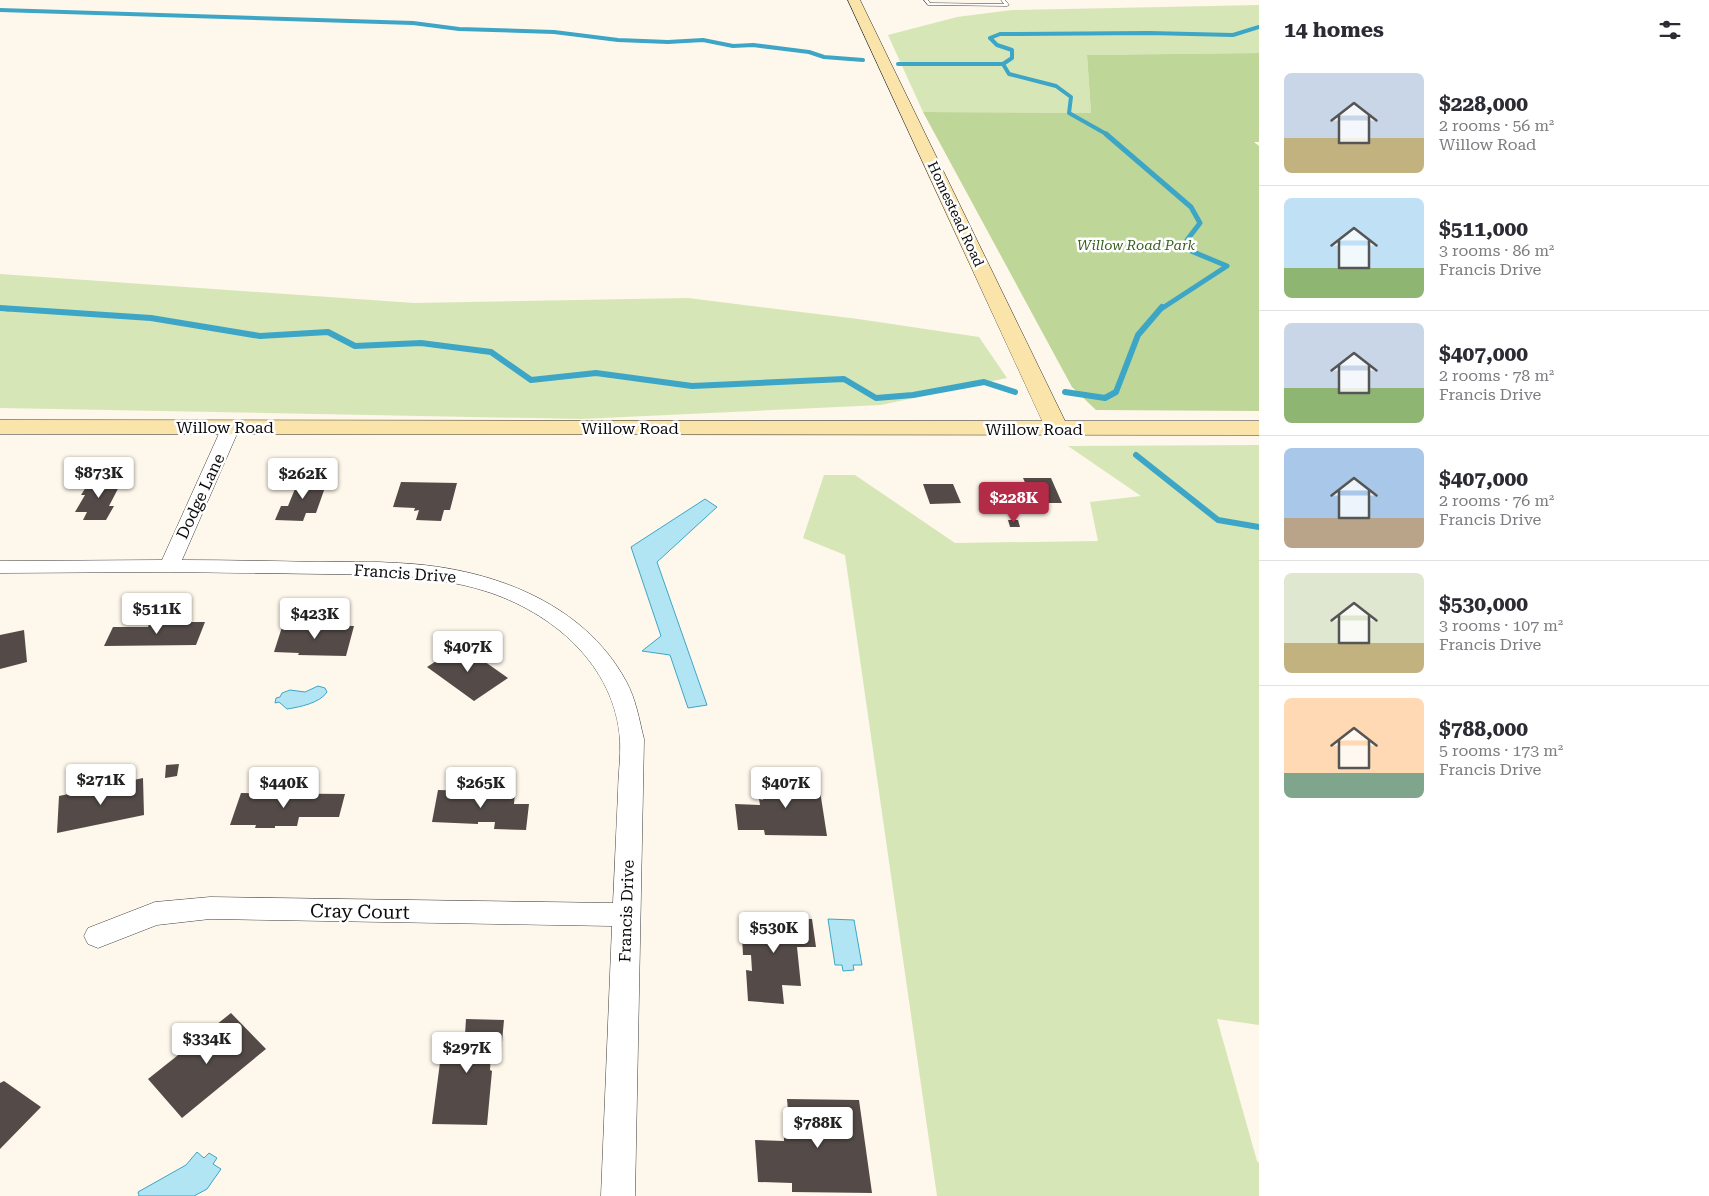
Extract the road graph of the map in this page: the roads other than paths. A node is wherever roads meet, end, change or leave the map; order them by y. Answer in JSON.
{"nodes":[{"id":1,"x":854,"y":0,"type":"edge"},
{"id":2,"x":926,"y":0,"type":"edge"},
{"id":3,"x":1003,"y":0,"type":"edge"},
{"id":4,"x":0,"y":427,"type":"edge"},
{"id":5,"x":231,"y":427,"type":"junction"},
{"id":6,"x":1259,"y":428,"type":"edge"},
{"id":7,"x":1058,"y":429,"type":"junction"},
{"id":8,"x":169,"y":566,"type":"junction"},
{"id":9,"x":0,"y":567,"type":"edge"},
{"id":10,"x":626,"y":915,"type":"junction"},
{"id":11,"x":98,"y":936,"type":"dead end"},
{"id":12,"x":618,"y":1196,"type":"edge"}],
"edges":[{"from":1,"to":7,"type":"street","name":"Homestead Road"},
{"from":2,"to":3,"type":"lane"},
{"from":4,"to":5,"type":"street","name":"Willow Road"},
{"from":5,"to":7,"type":"street","name":"Willow Road"},
{"from":5,"to":8,"type":"street","name":"Dodge Lane"},
{"from":6,"to":7,"type":"street","name":"Willow Road"},
{"from":8,"to":9,"type":"street","name":"Francis Drive"},
{"from":8,"to":10,"type":"street","name":"Francis Drive"},
{"from":10,"to":11,"type":"street","name":"Cray Court"},
{"from":10,"to":12,"type":"street","name":"Francis Drive"}]}
